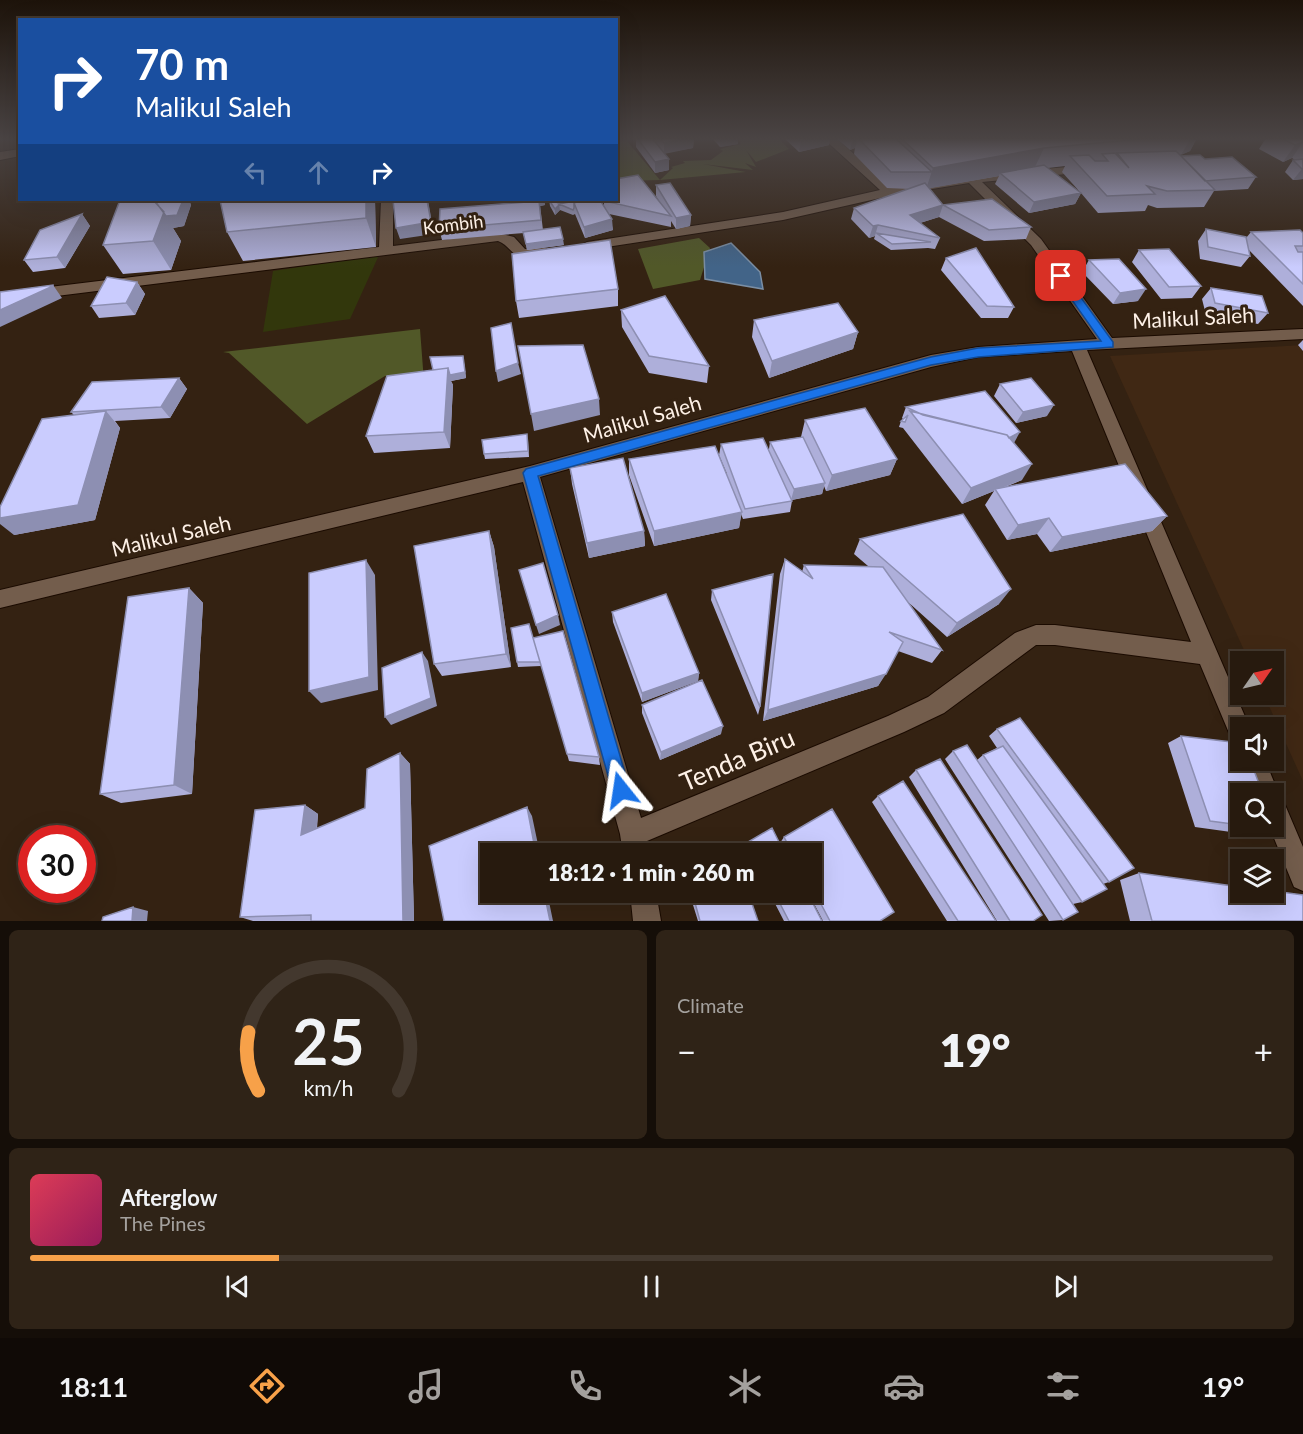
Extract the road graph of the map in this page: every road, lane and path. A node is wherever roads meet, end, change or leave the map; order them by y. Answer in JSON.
{"nodes":[{"id":1,"x":877,"y":181,"type":"edge"},
{"id":2,"x":954,"y":181,"type":"edge"},
{"id":3,"x":975,"y":181,"type":"edge"},
{"id":4,"x":889,"y":192,"type":"junction"},
{"id":5,"x":387,"y":201,"type":"edge"},
{"id":6,"x":577,"y":247,"type":"edge"},
{"id":7,"x":386,"y":250,"type":"junction"},
{"id":8,"x":555,"y":250,"type":"edge"},
{"id":9,"x":0,"y":298,"type":"edge"},
{"id":10,"x":1303,"y":334,"type":"edge"},
{"id":11,"x":1077,"y":345,"type":"junction"},
{"id":12,"x":1109,"y":345,"type":"junction"},
{"id":13,"x":530,"y":473,"type":"junction"},
{"id":14,"x":0,"y":599,"type":"edge"},
{"id":15,"x":1208,"y":655,"type":"junction"},
{"id":16,"x":1234,"y":717,"type":"edge"},
{"id":17,"x":1284,"y":833,"type":"edge"},
{"id":18,"x":634,"y":843,"type":"edge"},
{"id":19,"x":636,"y":843,"type":"edge"},
{"id":20,"x":1303,"y":878,"type":"edge"},
{"id":21,"x":645,"y":903,"type":"edge"},
{"id":22,"x":647,"y":921,"type":"edge"}],
"edges":[{"from":1,"to":4,"type":"street"},
{"from":2,"to":4,"type":"street"},
{"from":3,"to":12,"type":"street"},
{"from":4,"to":6,"type":"street"},
{"from":5,"to":7,"type":"street"},
{"from":7,"to":8,"type":"street","name":"Kombih"},
{"from":7,"to":9,"type":"street","name":"Kombih"},
{"from":10,"to":12,"type":"street","name":"Malikul Saleh"},
{"from":11,"to":12,"type":"street","name":"Malikul Saleh"},
{"from":11,"to":13,"type":"street","name":"Malikul Saleh"},
{"from":11,"to":15,"type":"street"},
{"from":13,"to":14,"type":"street","name":"Malikul Saleh"},
{"from":13,"to":18,"type":"street","name":"Tenda Biru"},
{"from":15,"to":16,"type":"street"},
{"from":15,"to":19,"type":"street","name":"Tenda Biru"},
{"from":17,"to":20,"type":"street"},
{"from":21,"to":22,"type":"street"}]}
